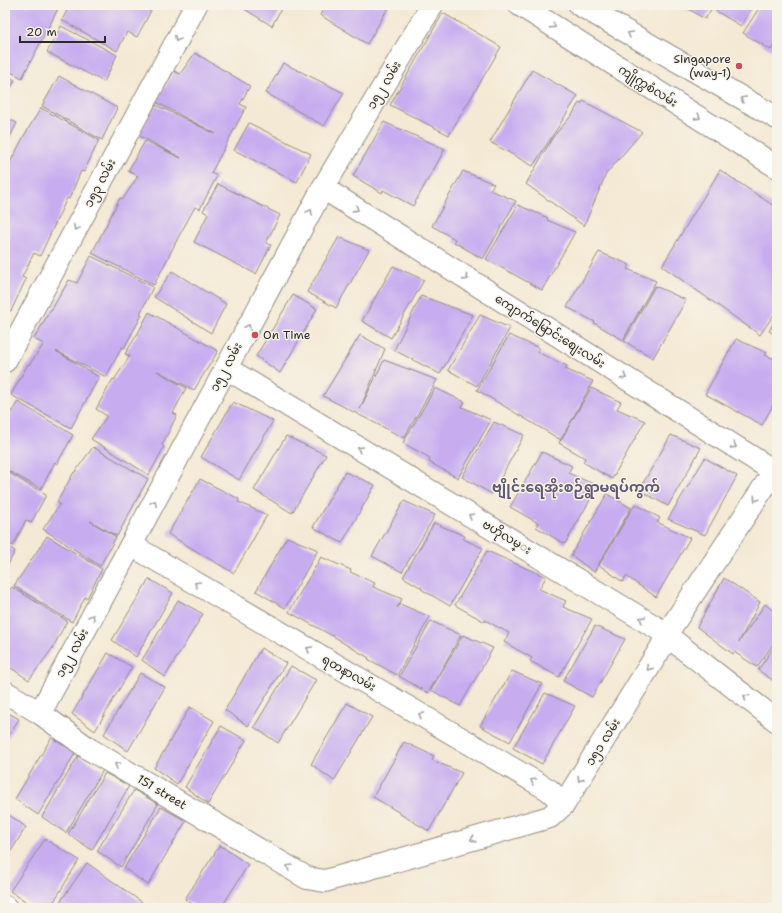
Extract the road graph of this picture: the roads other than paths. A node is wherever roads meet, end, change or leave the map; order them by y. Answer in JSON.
{"nodes":[{"id":1,"x":196,"y":5,"type":"edge"},
{"id":2,"x":432,"y":5,"type":"edge"},
{"id":3,"x":520,"y":5,"type":"edge"},
{"id":4,"x":580,"y":5,"type":"edge"},
{"id":5,"x":777,"y":118,"type":"edge"},
{"id":6,"x":777,"y":167,"type":"edge"},
{"id":7,"x":323,"y":188,"type":"junction"},
{"id":8,"x":5,"y":361,"type":"edge"},
{"id":9,"x":226,"y":368,"type":"junction"},
{"id":10,"x":776,"y":471,"type":"edge"},
{"id":11,"x":131,"y":545,"type":"junction"},
{"id":12,"x":666,"y":635,"type":"junction"},
{"id":13,"x":5,"y":692,"type":"edge"},
{"id":14,"x":40,"y":713,"type":"junction"},
{"id":15,"x":777,"y":721,"type":"edge"},
{"id":16,"x":564,"y":804,"type":"junction"},
{"id":17,"x":325,"y":881,"type":"joint"}],
"edges":[{"from":1,"to":8,"type":"street","name":"၁၅၃ လမ်း","one_way":true},
{"from":2,"to":7,"type":"street","name":"၁၅၂ လမ်း"},
{"from":3,"to":6,"type":"street","name":"ကျိုက္ကစံလမ်း","one_way":true},
{"from":5,"to":4,"type":"street","one_way":true},
{"from":9,"to":7,"type":"street","name":"၁၅၂ လမ်း","one_way":true},
{"from":7,"to":10,"type":"street","name":"ကျောက်မြောင်းစျေးလမ်း","one_way":true},
{"from":11,"to":9,"type":"street","name":"၁၅၂ လမ်း","one_way":true},
{"from":12,"to":9,"type":"street","name":"ဗဟိုလမ္း","one_way":true},
{"from":10,"to":12,"type":"street","name":"၁၅၁ လမ်း","one_way":true},
{"from":14,"to":11,"type":"street","name":"၁၅၂ လမ်း","one_way":true},
{"from":16,"to":11,"type":"street","name":"ရတနာလမ်း","one_way":true},
{"from":15,"to":12,"type":"street","name":"ဗဟိုလမ္း","one_way":true},
{"from":12,"to":16,"type":"street","name":"၁၅၁ လမ်း","one_way":true},
{"from":13,"to":14,"type":"street","name":"151 street"},
{"from":17,"to":14,"type":"street","name":"151 street","one_way":true},
{"from":16,"to":17,"type":"street","name":"၁၅၁ လမ်း","one_way":true}]}
